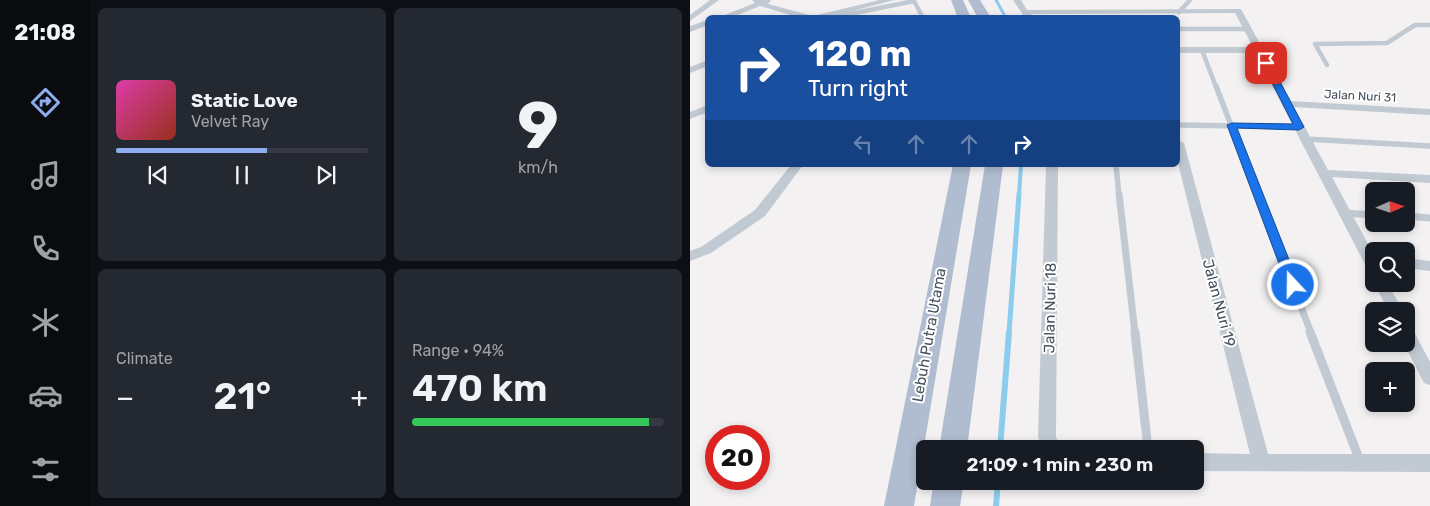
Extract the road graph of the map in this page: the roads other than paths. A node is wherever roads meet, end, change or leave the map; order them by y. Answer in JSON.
{"nodes":[{"id":1,"x":715,"y":0,"type":"edge"},
{"id":2,"x":771,"y":0,"type":"edge"},
{"id":3,"x":890,"y":0,"type":"edge"},
{"id":4,"x":957,"y":0,"type":"edge"},
{"id":5,"x":974,"y":0,"type":"edge"},
{"id":6,"x":1017,"y":0,"type":"edge"},
{"id":7,"x":1143,"y":0,"type":"edge"},
{"id":8,"x":1190,"y":0,"type":"edge"},
{"id":9,"x":758,"y":2,"type":"edge"},
{"id":10,"x":1130,"y":12,"type":"junction"},
{"id":11,"x":1179,"y":12,"type":"junction"},
{"id":12,"x":729,"y":15,"type":"edge"},
{"id":13,"x":803,"y":15,"type":"edge"},
{"id":14,"x":826,"y":15,"type":"edge"},
{"id":15,"x":846,"y":15,"type":"edge"},
{"id":16,"x":920,"y":15,"type":"edge"},
{"id":17,"x":964,"y":15,"type":"edge"},
{"id":18,"x":983,"y":15,"type":"edge"},
{"id":19,"x":1028,"y":15,"type":"edge"},
{"id":20,"x":690,"y":18,"type":"edge"},
{"id":21,"x":705,"y":23,"type":"edge"},
{"id":22,"x":1430,"y":25,"type":"edge"},
{"id":23,"x":691,"y":28,"type":"edge"},
{"id":24,"x":1180,"y":29,"type":"edge"},
{"id":25,"x":1248,"y":29,"type":"junction"},
{"id":26,"x":1180,"y":50,"type":"edge"},
{"id":27,"x":1202,"y":50,"type":"junction"},
{"id":28,"x":1259,"y":50,"type":"junction"},
{"id":29,"x":705,"y":63,"type":"edge"},
{"id":30,"x":1327,"y":65,"type":"dead end"},
{"id":31,"x":690,"y":70,"type":"edge"},
{"id":32,"x":1288,"y":104,"type":"junction"},
{"id":33,"x":705,"y":109,"type":"edge"},
{"id":34,"x":1430,"y":112,"type":"edge"},
{"id":35,"x":690,"y":116,"type":"edge"},
{"id":36,"x":1180,"y":125,"type":"edge"},
{"id":37,"x":1232,"y":125,"type":"junction"},
{"id":38,"x":1299,"y":127,"type":"junction"},
{"id":39,"x":1306,"y":140,"type":"junction"},
{"id":40,"x":1430,"y":146,"type":"edge"},
{"id":41,"x":1180,"y":151,"type":"edge"},
{"id":42,"x":795,"y":167,"type":"edge"},
{"id":43,"x":962,"y":167,"type":"edge"},
{"id":44,"x":994,"y":167,"type":"edge"},
{"id":45,"x":1052,"y":167,"type":"edge"},
{"id":46,"x":1116,"y":167,"type":"edge"},
{"id":47,"x":1323,"y":173,"type":"junction"},
{"id":48,"x":1430,"y":178,"type":"edge"},
{"id":49,"x":1344,"y":213,"type":"junction"},
{"id":50,"x":1365,"y":214,"type":"edge"},
{"id":51,"x":1415,"y":217,"type":"edge"},
{"id":52,"x":1430,"y":218,"type":"edge"},
{"id":53,"x":1365,"y":250,"type":"edge"},
{"id":54,"x":690,"y":256,"type":"edge"},
{"id":55,"x":1415,"y":265,"type":"edge"},
{"id":56,"x":1430,"y":266,"type":"edge"},
{"id":57,"x":1415,"y":349,"type":"edge"},
{"id":58,"x":1430,"y":378,"type":"edge"},
{"id":59,"x":954,"y":440,"type":"edge"},
{"id":60,"x":1048,"y":440,"type":"edge"},
{"id":61,"x":1147,"y":440,"type":"edge"},
{"id":62,"x":1204,"y":462,"type":"edge"},
{"id":63,"x":1261,"y":462,"type":"junction"},
{"id":64,"x":1361,"y":463,"type":"junction"},
{"id":65,"x":1430,"y":463,"type":"edge"},
{"id":66,"x":948,"y":490,"type":"edge"},
{"id":67,"x":898,"y":506,"type":"edge"},
{"id":68,"x":945,"y":506,"type":"edge"}],
"edges":[{"from":1,"to":20,"type":"street"},
{"from":2,"to":9,"type":"street"},
{"from":3,"to":14,"type":"street"},
{"from":4,"to":17,"type":"main road"},
{"from":5,"to":18,"type":"main road"},
{"from":6,"to":19,"type":"street"},
{"from":7,"to":10,"type":"street"},
{"from":8,"to":11,"type":"lane"},
{"from":9,"to":12,"type":"street"},
{"from":9,"to":13,"type":"street"},
{"from":10,"to":11,"type":"street"},
{"from":10,"to":19,"type":"street"},
{"from":11,"to":25,"type":"street"},
{"from":15,"to":16,"type":"lane"},
{"from":21,"to":23,"type":"street"},
{"from":22,"to":30,"type":"lane"},
{"from":24,"to":25,"type":"lane"},
{"from":25,"to":28,"type":"street"},
{"from":26,"to":27,"type":"street"},
{"from":27,"to":28,"type":"street"},
{"from":27,"to":37,"type":"lane"},
{"from":28,"to":32,"type":"street"},
{"from":29,"to":31,"type":"street"},
{"from":32,"to":34,"type":"street","name":"Jalan Nuri 31"},
{"from":32,"to":38,"type":"street"},
{"from":33,"to":35,"type":"street"},
{"from":36,"to":37,"type":"lane"},
{"from":37,"to":38,"type":"lane"},
{"from":37,"to":64,"type":"lane"},
{"from":38,"to":39,"type":"street"},
{"from":39,"to":40,"type":"lane"},
{"from":39,"to":47,"type":"street"},
{"from":41,"to":63,"type":"street","name":"Jalan Nuri 19"},
{"from":42,"to":54,"type":"street"},
{"from":43,"to":67,"type":"main road","name":"Lebuh Putra Utama"},
{"from":44,"to":59,"type":"main road"},
{"from":45,"to":60,"type":"street","name":"Jalan Nuri 18"},
{"from":46,"to":61,"type":"lane"},
{"from":47,"to":48,"type":"street"},
{"from":47,"to":49,"type":"street"},
{"from":49,"to":50,"type":"lane"},
{"from":49,"to":53,"type":"street"},
{"from":51,"to":52,"type":"lane"},
{"from":55,"to":56,"type":"street"},
{"from":57,"to":58,"type":"street"},
{"from":62,"to":63,"type":"street"},
{"from":63,"to":64,"type":"street"},
{"from":64,"to":65,"type":"street"},
{"from":66,"to":68,"type":"main road"}]}
